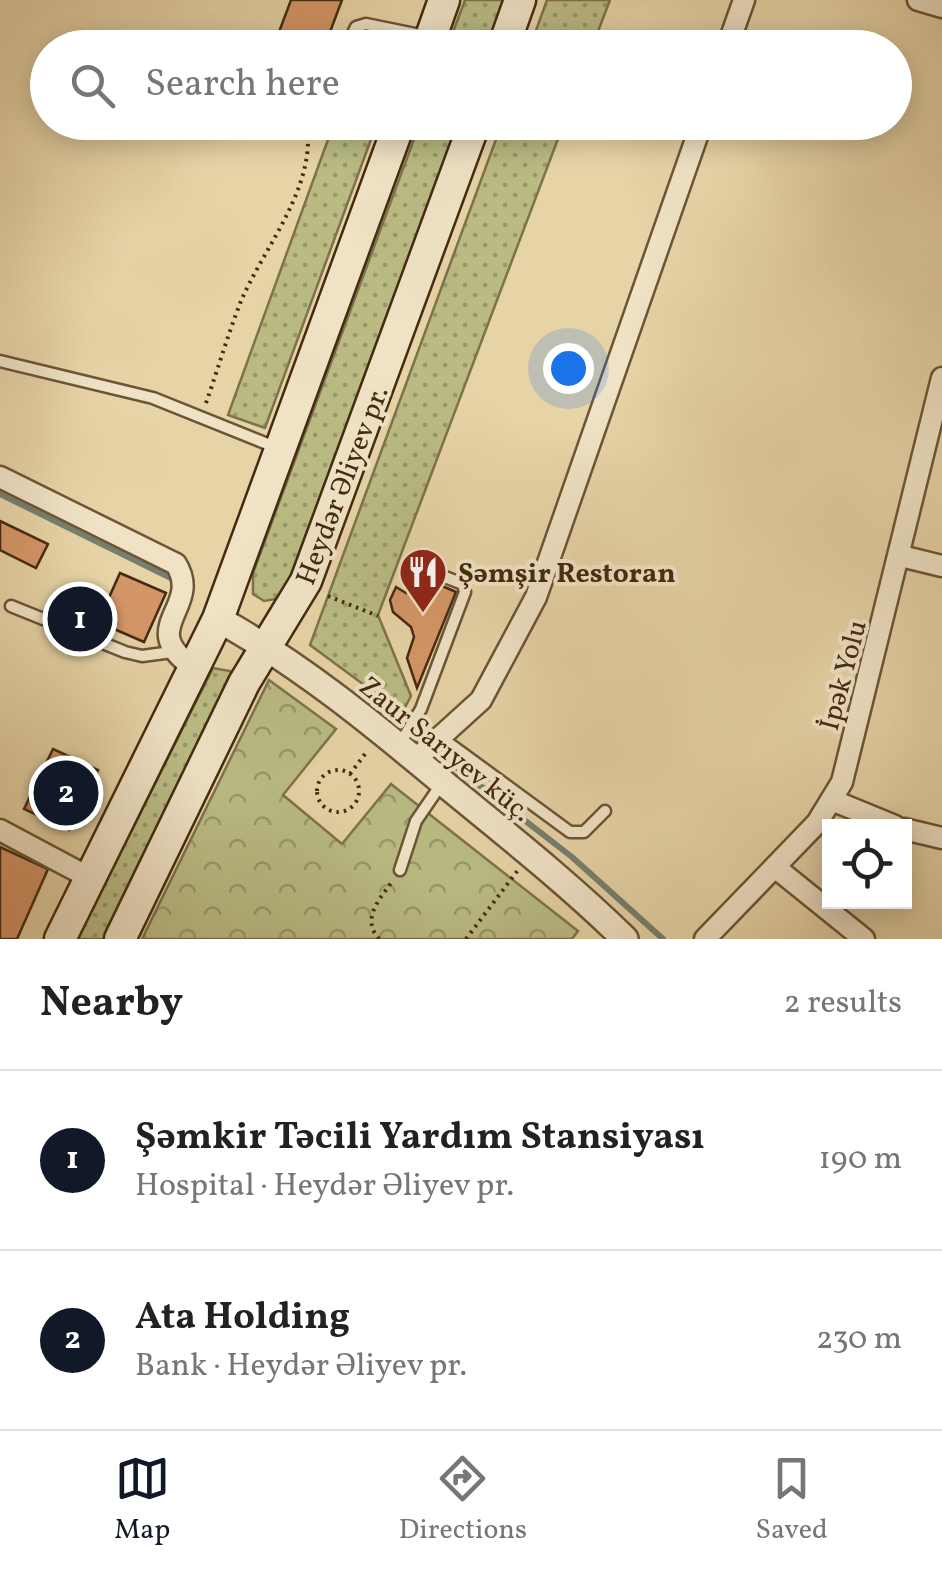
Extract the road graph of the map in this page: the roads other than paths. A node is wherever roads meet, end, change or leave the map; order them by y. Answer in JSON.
{"nodes":[{"id":1,"x":444,"y":0,"type":"edge"},
{"id":2,"x":520,"y":0,"type":"edge"},
{"id":3,"x":744,"y":0,"type":"edge"},
{"id":4,"x":918,"y":0,"type":"edge"},
{"id":5,"x":942,"y":8,"type":"edge"},
{"id":6,"x":355,"y":30,"type":"edge"},
{"id":7,"x":387,"y":30,"type":"edge"},
{"id":8,"x":433,"y":30,"type":"edge"},
{"id":9,"x":509,"y":30,"type":"edge"},
{"id":10,"x":733,"y":30,"type":"edge"},
{"id":11,"x":393,"y":140,"type":"edge"},
{"id":12,"x":468,"y":140,"type":"edge"},
{"id":13,"x":696,"y":140,"type":"edge"},
{"id":14,"x":0,"y":361,"type":"edge"},
{"id":15,"x":942,"y":378,"type":"edge"},
{"id":16,"x":280,"y":449,"type":"junction"},
{"id":17,"x":0,"y":477,"type":"edge"},
{"id":18,"x":901,"y":556,"type":"junction"},
{"id":19,"x":942,"y":566,"type":"edge"},
{"id":20,"x":427,"y":570,"type":"dead end"},
{"id":21,"x":11,"y":606,"type":"dead end"},
{"id":22,"x":218,"y":619,"type":"junction"},
{"id":23,"x":267,"y":646,"type":"junction"},
{"id":24,"x":182,"y":659,"type":"junction"},
{"id":25,"x":439,"y":736,"type":"junction"},
{"id":26,"x":398,"y":746,"type":"junction"},
{"id":27,"x":442,"y":782,"type":"junction"},
{"id":28,"x":834,"y":801,"type":"junction"},
{"id":29,"x":605,"y":812,"type":"dead end"},
{"id":30,"x":878,"y":819,"type":"edge"},
{"id":31,"x":0,"y":830,"type":"edge"},
{"id":32,"x":912,"y":831,"type":"edge"},
{"id":33,"x":942,"y":838,"type":"edge"},
{"id":34,"x":776,"y":868,"type":"junction"},
{"id":35,"x":400,"y":870,"type":"road end"},
{"id":36,"x":90,"y":878,"type":"junction"},
{"id":37,"x":60,"y":939,"type":"edge"},
{"id":38,"x":120,"y":939,"type":"edge"},
{"id":39,"x":625,"y":939,"type":"edge"},
{"id":40,"x":705,"y":939,"type":"edge"},
{"id":41,"x":864,"y":939,"type":"edge"}],
"edges":[{"from":1,"to":8,"type":"main road"},
{"from":2,"to":9,"type":"main road"},
{"from":3,"to":10,"type":"street"},
{"from":4,"to":5,"type":"street"},
{"from":6,"to":7,"type":"lane"},
{"from":11,"to":16,"type":"main road"},
{"from":12,"to":23,"type":"main road","name":"Heydər Əliyev pr."},
{"from":13,"to":25,"type":"street"},
{"from":14,"to":16,"type":"lane"},
{"from":15,"to":18,"type":"street","name":"İpək Yolu"},
{"from":16,"to":22,"type":"main road"},
{"from":17,"to":24,"type":"street"},
{"from":18,"to":19,"type":"street"},
{"from":18,"to":28,"type":"street","name":"İpək Yolu"},
{"from":20,"to":26,"type":"lane"},
{"from":21,"to":24,"type":"lane"},
{"from":22,"to":23,"type":"street","name":"Zaur Sarıyev küç."},
{"from":22,"to":24,"type":"main road"},
{"from":23,"to":26,"type":"street","name":"Zaur Sarıyev küç."},
{"from":23,"to":38,"type":"main road","name":"Heydər Əliyev pr."},
{"from":24,"to":36,"type":"main road"},
{"from":25,"to":26,"type":"street"},
{"from":25,"to":29,"type":"lane"},
{"from":26,"to":27,"type":"street","name":"Zaur Sarıyev küç."},
{"from":27,"to":35,"type":"lane"},
{"from":27,"to":39,"type":"street","name":"Zaur Sarıyev küç."},
{"from":28,"to":30,"type":"street"},
{"from":28,"to":34,"type":"street","name":"İpək Yolu"},
{"from":31,"to":36,"type":"street"},
{"from":32,"to":33,"type":"street"},
{"from":34,"to":40,"type":"street","name":"İpək Yolu"},
{"from":34,"to":41,"type":"street"},
{"from":36,"to":37,"type":"main road"}]}
